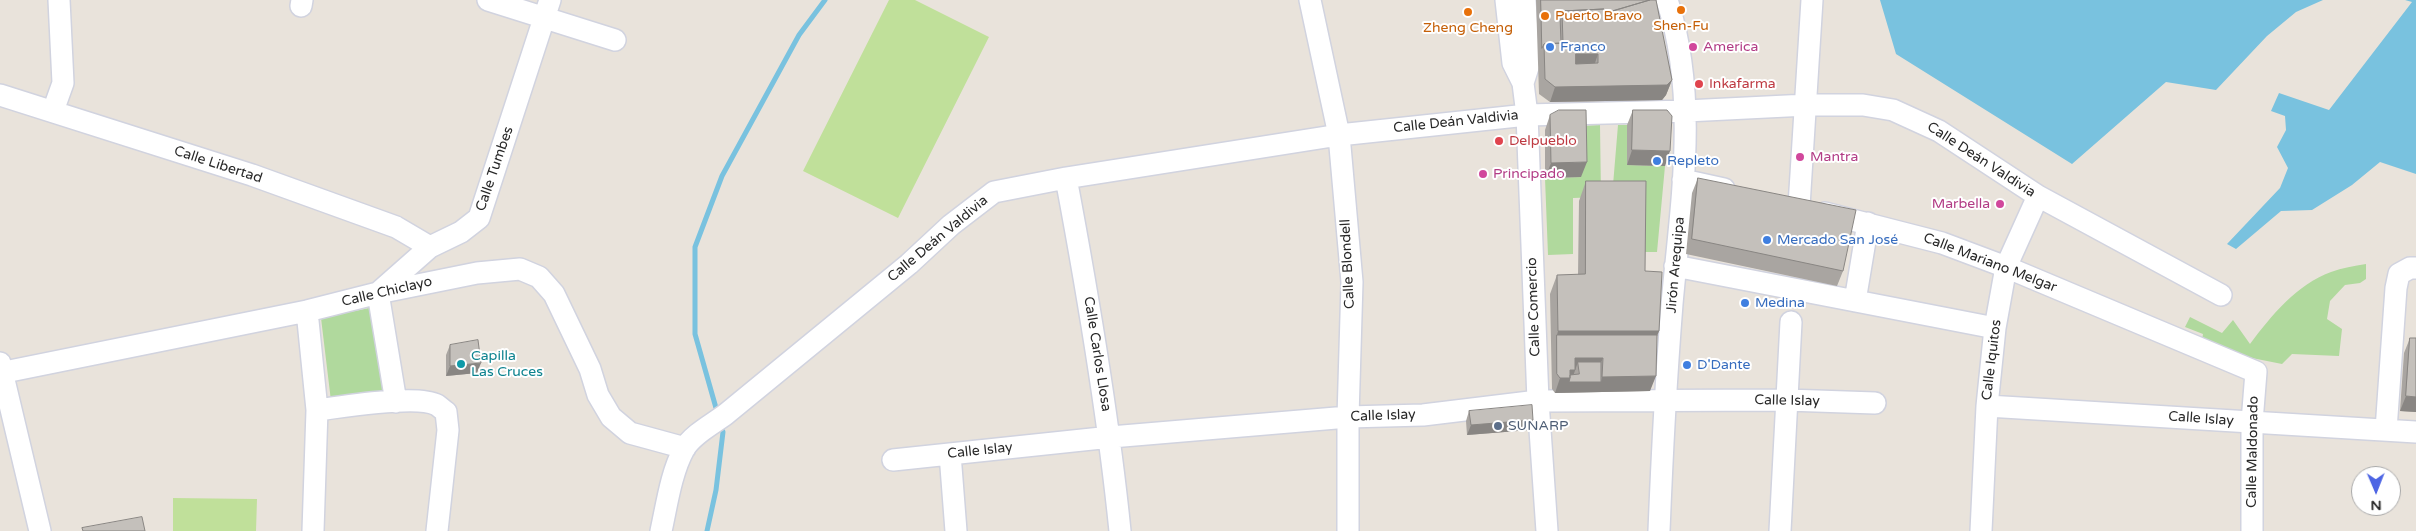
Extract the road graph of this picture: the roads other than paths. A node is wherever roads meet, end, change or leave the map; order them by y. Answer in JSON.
{"nodes":[{"id":1,"x":59,"y":0,"type":"edge"},
{"id":2,"x":488,"y":0,"type":"edge"},
{"id":3,"x":1310,"y":0,"type":"edge"},
{"id":4,"x":1506,"y":0,"type":"edge"},
{"id":5,"x":1525,"y":0,"type":"edge"},
{"id":6,"x":1667,"y":0,"type":"edge"},
{"id":7,"x":1812,"y":0,"type":"edge"},
{"id":8,"x":547,"y":9,"type":"edge"},
{"id":9,"x":615,"y":40,"type":"dead end"},
{"id":10,"x":1523,"y":84,"type":"junction"},
{"id":11,"x":0,"y":95,"type":"edge"},
{"id":12,"x":1807,"y":105,"type":"junction"},
{"id":13,"x":53,"y":111,"type":"junction"},
{"id":14,"x":1686,"y":111,"type":"junction"},
{"id":15,"x":1527,"y":115,"type":"junction"},
{"id":16,"x":1339,"y":135,"type":"junction"},
{"id":17,"x":1066,"y":178,"type":"junction"},
{"id":18,"x":1683,"y":180,"type":"junction"},
{"id":19,"x":1741,"y":193,"type":"edge"},
{"id":20,"x":2038,"y":196,"type":"junction"},
{"id":21,"x":1868,"y":223,"type":"junction"},
{"id":22,"x":430,"y":247,"type":"junction"},
{"id":23,"x":1675,"y":266,"type":"junction"},
{"id":24,"x":2006,"y":266,"type":"junction"},
{"id":25,"x":2416,"y":268,"type":"edge"},
{"id":26,"x":378,"y":293,"type":"junction"},
{"id":27,"x":2221,"y":295,"type":"dead end"},
{"id":28,"x":1855,"y":301,"type":"junction"},
{"id":29,"x":307,"y":311,"type":"junction"},
{"id":30,"x":1792,"y":322,"type":"dead end"},
{"id":31,"x":1995,"y":328,"type":"junction"},
{"id":32,"x":0,"y":370,"type":"edge"},
{"id":33,"x":2256,"y":372,"type":"joint"},
{"id":34,"x":1664,"y":400,"type":"junction"},
{"id":35,"x":1787,"y":400,"type":"junction"},
{"id":36,"x":1538,"y":401,"type":"junction"},
{"id":37,"x":396,"y":402,"type":"junction"},
{"id":38,"x":1874,"y":403,"type":"dead end"},
{"id":39,"x":1987,"y":406,"type":"junction"},
{"id":40,"x":317,"y":410,"type":"junction"},
{"id":41,"x":1348,"y":417,"type":"junction"},
{"id":42,"x":2252,"y":422,"type":"junction"},
{"id":43,"x":2386,"y":430,"type":"junction"},
{"id":44,"x":2416,"y":432,"type":"edge"},
{"id":45,"x":1111,"y":437,"type":"junction"},
{"id":46,"x":685,"y":448,"type":"junction"},
{"id":47,"x":950,"y":454,"type":"junction"},
{"id":48,"x":893,"y":460,"type":"dead end"},
{"id":49,"x":40,"y":531,"type":"edge"},
{"id":50,"x":313,"y":531,"type":"edge"},
{"id":51,"x":437,"y":531,"type":"edge"},
{"id":52,"x":661,"y":531,"type":"edge"},
{"id":53,"x":956,"y":531,"type":"edge"},
{"id":54,"x":1120,"y":531,"type":"edge"},
{"id":55,"x":1348,"y":531,"type":"edge"},
{"id":56,"x":1547,"y":531,"type":"edge"},
{"id":57,"x":1659,"y":531,"type":"edge"},
{"id":58,"x":1780,"y":531,"type":"edge"},
{"id":59,"x":1981,"y":531,"type":"edge"},
{"id":60,"x":2252,"y":531,"type":"edge"}],
"edges":[{"from":1,"to":13,"type":"street"},
{"from":2,"to":8,"type":"street"},
{"from":3,"to":16,"type":"street","name":"Calle Blondell"},
{"from":4,"to":10,"type":"street","name":"Calle Comercio"},
{"from":5,"to":10,"type":"street","name":"Calle Comercio"},
{"from":6,"to":14,"type":"street","name":"Jirón Arequipa"},
{"from":7,"to":12,"type":"street"},
{"from":8,"to":9,"type":"street"},
{"from":8,"to":22,"type":"street","name":"Calle Tumbes"},
{"from":10,"to":15,"type":"street","name":"Calle Comercio"},
{"from":11,"to":13,"type":"street","name":"Calle Libertad"},
{"from":12,"to":14,"type":"street","name":"Calle Deán Valdivia"},
{"from":12,"to":20,"type":"street","name":"Calle Deán Valdivia"},
{"from":12,"to":21,"type":"street","name":"Calle Mariano Melgar"},
{"from":13,"to":22,"type":"street","name":"Calle Libertad"},
{"from":14,"to":15,"type":"street","name":"Calle Deán Valdivia"},
{"from":14,"to":18,"type":"street","name":"Jirón Arequipa"},
{"from":15,"to":16,"type":"street","name":"Calle Deán Valdivia"},
{"from":15,"to":36,"type":"street","name":"Calle Comercio"},
{"from":16,"to":17,"type":"street","name":"Calle Deán Valdivia"},
{"from":16,"to":41,"type":"street","name":"Calle Blondell"},
{"from":17,"to":45,"type":"street","name":"Calle Carlos Llosa"},
{"from":17,"to":46,"type":"street","name":"Calle Deán Valdivia"},
{"from":18,"to":19,"type":"street"},
{"from":18,"to":23,"type":"street","name":"Jirón Arequipa"},
{"from":20,"to":24,"type":"street","name":"Calle Iquitos"},
{"from":20,"to":27,"type":"street","name":"Calle Deán Valdivia"},
{"from":21,"to":24,"type":"street","name":"Calle Mariano Melgar"},
{"from":21,"to":28,"type":"street"},
{"from":22,"to":26,"type":"street","name":"Calle Tumbes"},
{"from":23,"to":28,"type":"street"},
{"from":23,"to":34,"type":"street","name":"Jirón Arequipa"},
{"from":24,"to":31,"type":"street","name":"Calle Iquitos"},
{"from":24,"to":33,"type":"street","name":"Calle Mariano Melgar"},
{"from":25,"to":43,"type":"street"},
{"from":26,"to":29,"type":"street","name":"Calle Chiclayo"},
{"from":26,"to":37,"type":"street"},
{"from":26,"to":46,"type":"street","name":"Calle Chiclayo"},
{"from":28,"to":31,"type":"street"},
{"from":29,"to":32,"type":"street","name":"Calle Chiclayo"},
{"from":29,"to":40,"type":"street"},
{"from":30,"to":35,"type":"street"},
{"from":31,"to":39,"type":"street","name":"Calle Iquitos"},
{"from":32,"to":49,"type":"street"},
{"from":33,"to":42,"type":"street","name":"Calle Maldonado"},
{"from":34,"to":35,"type":"street","name":"Calle Islay"},
{"from":34,"to":36,"type":"street","name":"Calle Islay"},
{"from":34,"to":57,"type":"street","name":"Jirón Arequipa"},
{"from":35,"to":38,"type":"street","name":"Calle Islay"},
{"from":35,"to":58,"type":"street"},
{"from":36,"to":41,"type":"street","name":"Calle Islay"},
{"from":36,"to":56,"type":"street","name":"Calle Comercio"},
{"from":37,"to":40,"type":"street"},
{"from":37,"to":51,"type":"street"},
{"from":39,"to":42,"type":"street","name":"Calle Islay"},
{"from":39,"to":59,"type":"street","name":"Calle Iquitos"},
{"from":40,"to":50,"type":"street"},
{"from":41,"to":45,"type":"street","name":"Calle Islay"},
{"from":41,"to":55,"type":"street","name":"Calle Blondell"},
{"from":42,"to":43,"type":"street","name":"Calle Islay"},
{"from":42,"to":60,"type":"street","name":"Calle Maldonado"},
{"from":43,"to":44,"type":"street","name":"Calle Islay"},
{"from":45,"to":47,"type":"street","name":"Calle Islay"},
{"from":45,"to":54,"type":"street","name":"Calle Carlos Llosa"},
{"from":46,"to":52,"type":"street"},
{"from":47,"to":48,"type":"street","name":"Calle Islay"},
{"from":47,"to":53,"type":"street"}]}
